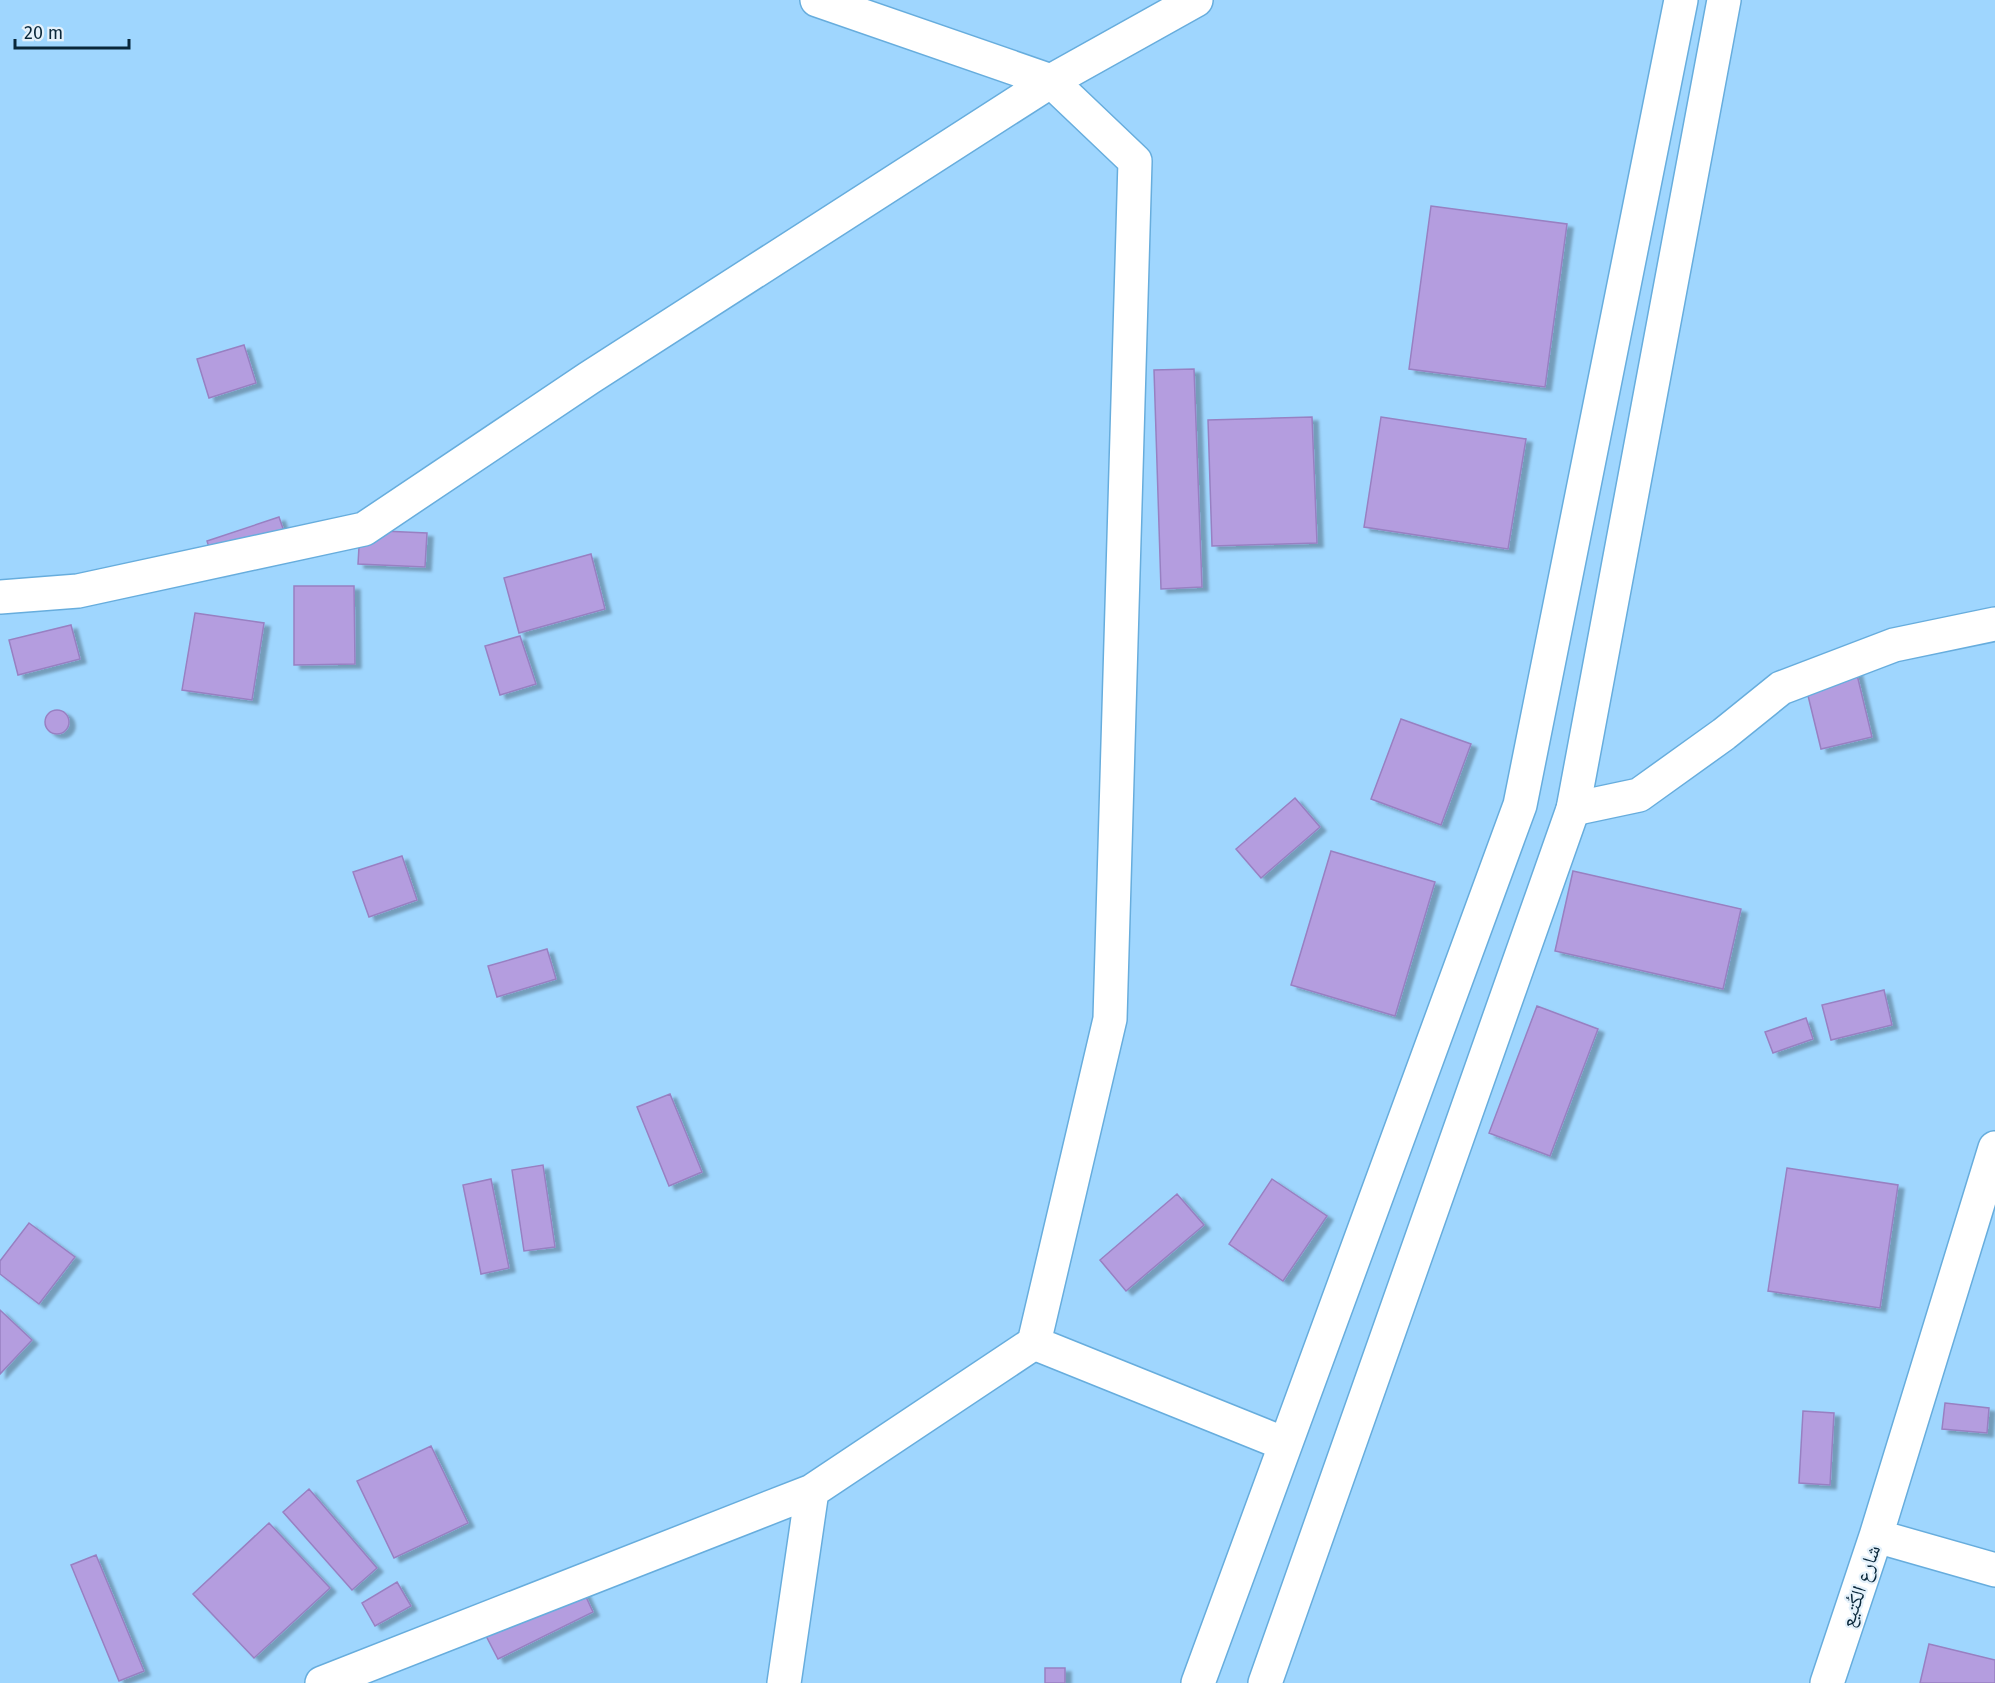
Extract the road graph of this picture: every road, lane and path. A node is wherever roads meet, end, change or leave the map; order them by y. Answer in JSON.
{"nodes":[{"id":1,"x":817,"y":0,"type":"edge"},
{"id":2,"x":1196,"y":0,"type":"edge"},
{"id":3,"x":1682,"y":0,"type":"edge"},
{"id":4,"x":1724,"y":0,"type":"edge"},
{"id":5,"x":1051,"y":81,"type":"junction"},
{"id":6,"x":0,"y":597,"type":"edge"},
{"id":7,"x":1995,"y":624,"type":"edge"},
{"id":8,"x":1573,"y":809,"type":"junction"},
{"id":9,"x":1994,"y":1152,"type":"edge"},
{"id":10,"x":1034,"y":1344,"type":"junction"},
{"id":11,"x":1286,"y":1444,"type":"junction"},
{"id":12,"x":812,"y":1491,"type":"junction"},
{"id":13,"x":1876,"y":1536,"type":"junction"},
{"id":14,"x":1995,"y":1570,"type":"edge"},
{"id":15,"x":322,"y":1683,"type":"edge"},
{"id":16,"x":784,"y":1683,"type":"edge"},
{"id":17,"x":1198,"y":1683,"type":"edge"},
{"id":18,"x":1265,"y":1683,"type":"edge"},
{"id":19,"x":1827,"y":1683,"type":"edge"}],
"edges":[{"from":1,"to":5,"type":"street"},
{"from":2,"to":5,"type":"street"},
{"from":3,"to":11,"type":"street"},
{"from":4,"to":8,"type":"street"},
{"from":5,"to":6,"type":"street"},
{"from":5,"to":10,"type":"street"},
{"from":7,"to":8,"type":"street"},
{"from":8,"to":18,"type":"street"},
{"from":9,"to":13,"type":"street"},
{"from":10,"to":11,"type":"street"},
{"from":10,"to":12,"type":"street"},
{"from":11,"to":17,"type":"street"},
{"from":12,"to":15,"type":"street"},
{"from":12,"to":16,"type":"street"},
{"from":13,"to":14,"type":"street","name":"شارع الكُتيع"},
{"from":13,"to":19,"type":"street","name":"شارع الكُتيع"}]}
